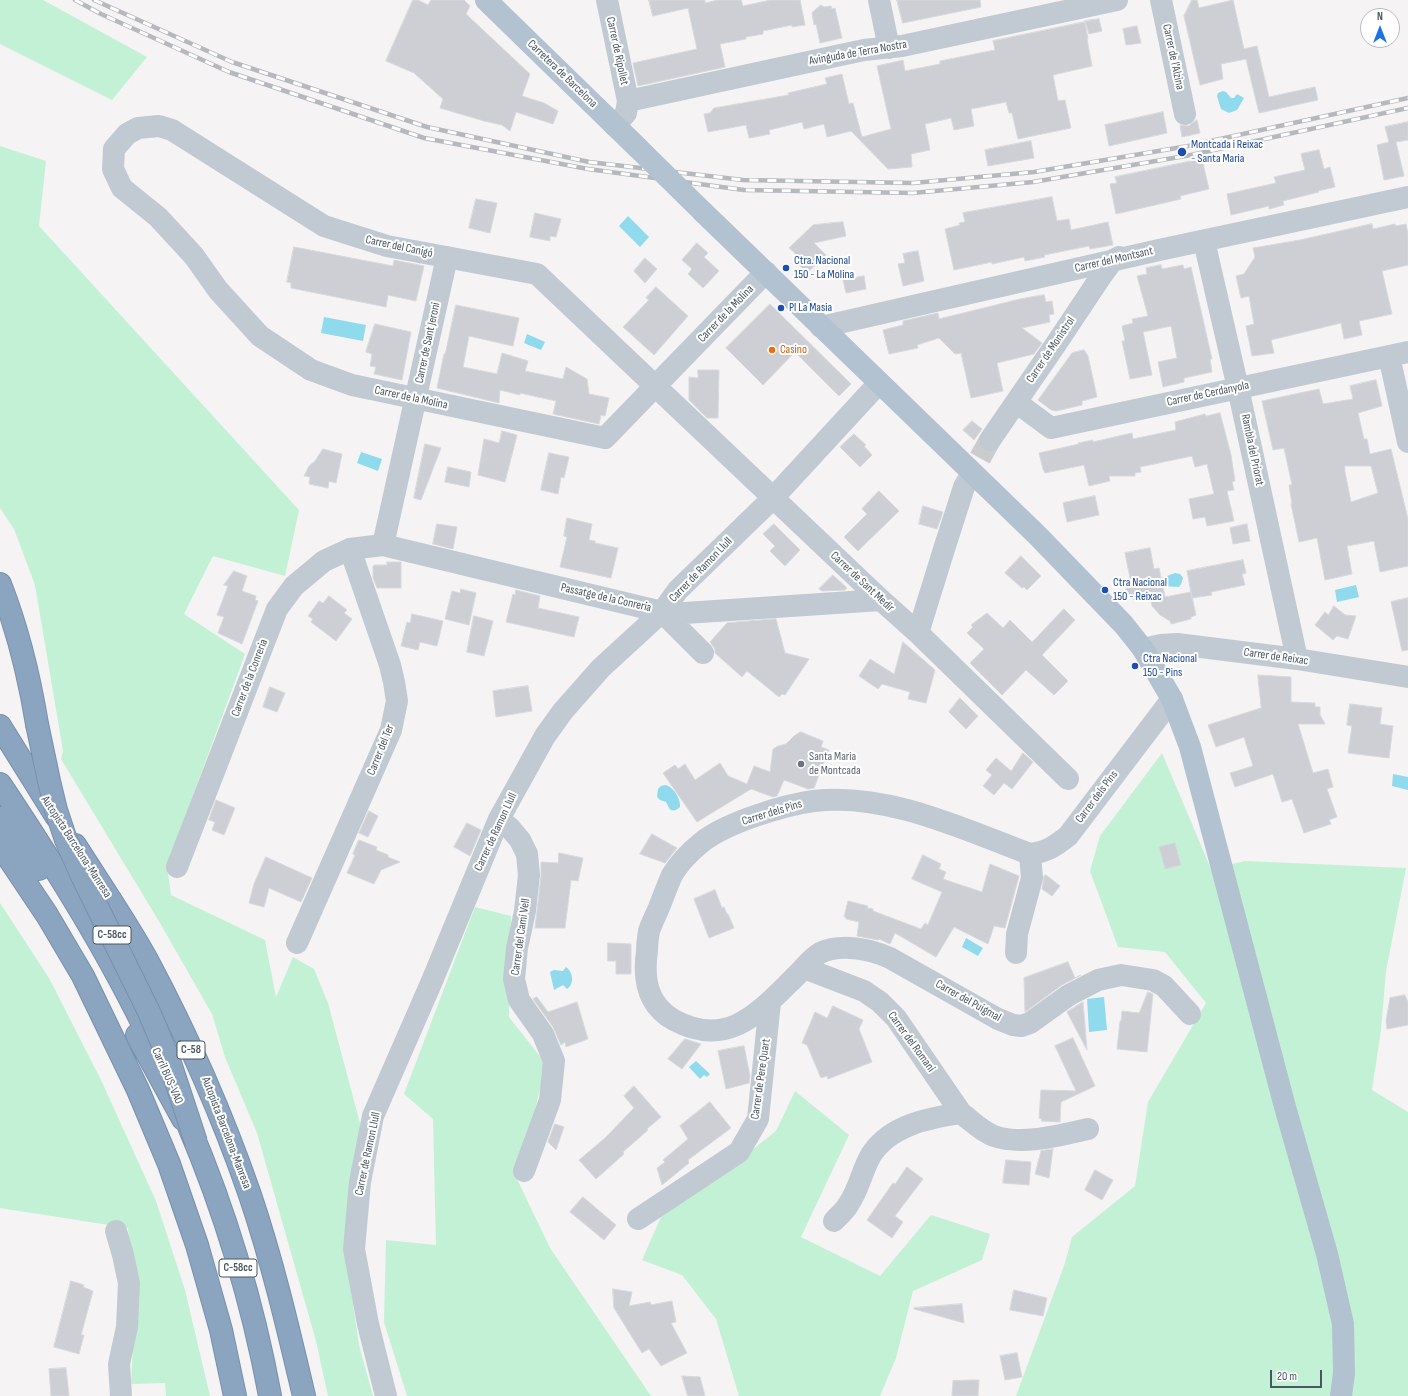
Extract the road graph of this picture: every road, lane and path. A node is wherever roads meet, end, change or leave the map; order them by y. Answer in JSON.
{"nodes":[{"id":1,"x":486,"y":0,"type":"edge"},
{"id":2,"x":607,"y":0,"type":"edge"},
{"id":3,"x":879,"y":0,"type":"edge"},
{"id":4,"x":1116,"y":0,"type":"edge"},
{"id":5,"x":1161,"y":0,"type":"edge"},
{"id":6,"x":889,"y":48,"type":"junction"},
{"id":7,"x":628,"y":101,"type":"junction"},
{"id":8,"x":1185,"y":114,"type":"dead end"},
{"id":9,"x":615,"y":126,"type":"junction"},
{"id":10,"x":127,"y":134,"type":"joint"},
{"id":11,"x":1408,"y":197,"type":"edge"},
{"id":12,"x":1204,"y":241,"type":"junction"},
{"id":13,"x":446,"y":257,"type":"junction"},
{"id":14,"x":1114,"y":260,"type":"junction"},
{"id":15,"x":766,"y":272,"type":"junction"},
{"id":16,"x":821,"y":327,"type":"junction"},
{"id":17,"x":1398,"y":354,"type":"edge"},
{"id":18,"x":879,"y":382,"type":"junction"},
{"id":19,"x":655,"y":386,"type":"junction"},
{"id":20,"x":1238,"y":388,"type":"junction"},
{"id":21,"x":416,"y":399,"type":"junction"},
{"id":22,"x":1016,"y":402,"type":"junction"},
{"id":23,"x":990,"y":440,"type":"tunnel mouth"},
{"id":24,"x":1408,"y":442,"type":"edge"},
{"id":25,"x":964,"y":488,"type":"tunnel mouth"},
{"id":26,"x":773,"y":498,"type":"junction"},
{"id":27,"x":383,"y":545,"type":"junction"},
{"id":28,"x":350,"y":549,"type":"junction"},
{"id":29,"x":0,"y":584,"type":"edge"},
{"id":30,"x":881,"y":600,"type":"junction"},
{"id":31,"x":662,"y":612,"type":"junction"},
{"id":32,"x":918,"y":633,"type":"junction"},
{"id":33,"x":1144,"y":649,"type":"junction"},
{"id":34,"x":703,"y":653,"type":"dead end"},
{"id":35,"x":1297,"y":659,"type":"junction"},
{"id":36,"x":1408,"y":677,"type":"edge"},
{"id":37,"x":1172,"y":700,"type":"junction"},
{"id":38,"x":0,"y":726,"type":"edge"},
{"id":39,"x":1068,"y":779,"type":"dead end"},
{"id":40,"x":0,"y":784,"type":"edge"},
{"id":41,"x":0,"y":818,"type":"edge"},
{"id":42,"x":499,"y":819,"type":"junction"},
{"id":43,"x":0,"y":845,"type":"edge"},
{"id":44,"x":1030,"y":854,"type":"junction"},
{"id":45,"x":177,"y":867,"type":"dead end"},
{"id":46,"x":297,"y":943,"type":"dead end"},
{"id":47,"x":1016,"y":953,"type":"dead end"},
{"id":48,"x":804,"y":968,"type":"junction"},
{"id":49,"x":770,"y":1002,"type":"junction"},
{"id":50,"x":1190,"y":1014,"type":"dead end"},
{"id":51,"x":961,"y":1113,"type":"junction"},
{"id":52,"x":1088,"y":1129,"type":"dead end"},
{"id":53,"x":196,"y":1142,"type":"junction"},
{"id":54,"x":524,"y":1171,"type":"dead end"},
{"id":55,"x":638,"y":1219,"type":"dead end"},
{"id":56,"x":834,"y":1221,"type":"dead end"},
{"id":57,"x":116,"y":1231,"type":"dead end"},
{"id":58,"x":121,"y":1396,"type":"edge"},
{"id":59,"x":236,"y":1396,"type":"edge"},
{"id":60,"x":270,"y":1396,"type":"edge"},
{"id":61,"x":304,"y":1396,"type":"edge"},
{"id":62,"x":386,"y":1396,"type":"edge"},
{"id":63,"x":1341,"y":1396,"type":"edge"}],
"edges":[{"from":1,"to":9,"type":"main road","name":"Carretera de Barcelona"},
{"from":2,"to":7,"type":"street","name":"Carrer de Ripollet"},
{"from":3,"to":6,"type":"street"},
{"from":4,"to":6,"type":"street","name":"Avinguda de Terra Nostra"},
{"from":5,"to":8,"type":"street","name":"Carrer de l'Alzina"},
{"from":6,"to":7,"type":"street","name":"Avinguda de Terra Nostra"},
{"from":7,"to":9,"type":"street"},
{"from":9,"to":15,"type":"main road","name":"Carretera de Barcelona","bridge":true},
{"from":10,"to":13,"type":"street","name":"Carrer del Canigó"},
{"from":10,"to":21,"type":"street","name":"Carrer de la Molina"},
{"from":11,"to":12,"type":"street"},
{"from":12,"to":14,"type":"street"},
{"from":12,"to":20,"type":"street","name":"Rambla del Priorat"},
{"from":13,"to":19,"type":"street","name":"Carrer del Canigó"},
{"from":13,"to":21,"type":"street","name":"Carrer de Sant Jeroni"},
{"from":14,"to":16,"type":"street","name":"Carrer del Montsant"},
{"from":14,"to":22,"type":"street","name":"Carrer de Monistrol"},
{"from":15,"to":16,"type":"main road","name":"Carretera de Barcelona"},
{"from":15,"to":19,"type":"street","name":"Carrer de la Molina"},
{"from":16,"to":18,"type":"main road","name":"Carretera de Barcelona"},
{"from":17,"to":20,"type":"street","name":"Carrer de Cerdanyola"},
{"from":17,"to":24,"type":"street"},
{"from":18,"to":26,"type":"street","name":"Carrer de Ramon Llull"},
{"from":18,"to":33,"type":"main road","name":"Carretera de Barcelona"},
{"from":19,"to":21,"type":"street","name":"Carrer de la Molina"},
{"from":19,"to":26,"type":"street","name":"Carrer de Sant Medir"},
{"from":20,"to":22,"type":"street","name":"Carrer de Cerdanyola"},
{"from":20,"to":35,"type":"street","name":"Rambla del Priorat"},
{"from":21,"to":27,"type":"street","name":"Carrer de Sant Jeroni"},
{"from":22,"to":23,"type":"street","name":"Carrer de Monistrol"},
{"from":25,"to":32,"type":"street"},
{"from":26,"to":30,"type":"street","name":"Carrer de Sant Medir"},
{"from":26,"to":31,"type":"street","name":"Carrer de Ramon Llull"},
{"from":27,"to":28,"type":"street","name":"Carrer de la Conreria"},
{"from":27,"to":31,"type":"street","name":"Passatge de la Conreria"},
{"from":28,"to":45,"type":"street","name":"Carrer de la Conreria"},
{"from":28,"to":46,"type":"street","name":"Carrer del Ter"},
{"from":29,"to":53,"type":"highway","number":"C-58cc","bridge":true},
{"from":30,"to":31,"type":"street","name":"Passatge de la Conreria"},
{"from":30,"to":32,"type":"street","name":"Carrer de Sant Medir"},
{"from":31,"to":34,"type":"street"},
{"from":31,"to":42,"type":"street","name":"Carrer de Ramon Llull"},
{"from":32,"to":39,"type":"street","name":"Carrer de Sant Medir"},
{"from":33,"to":35,"type":"street","name":"Carrer de Reixac"},
{"from":33,"to":37,"type":"main road","name":"Carretera de Barcelona"},
{"from":35,"to":36,"type":"street","name":"Carrer de Reixac"},
{"from":37,"to":44,"type":"street","name":"Carrer dels Pins"},
{"from":37,"to":63,"type":"main road","name":"Carretera de Barcelona"},
{"from":38,"to":61,"type":"highway","name":"Autopista Barcelona-Manresa","number":"C-58"},
{"from":40,"to":53,"type":"highway","name":"Carril BUS-VAO","number":"C-58cc","bridge":true},
{"from":41,"to":53,"type":"highway","number":"C-58cc","bridge":true},
{"from":42,"to":54,"type":"street","name":"Carrer del Camí Vell"},
{"from":42,"to":62,"type":"street","name":"Carrer de Ramon Llull"},
{"from":43,"to":59,"type":"highway"},
{"from":44,"to":47,"type":"street"},
{"from":44,"to":49,"type":"street","name":"Carrer dels Pins"},
{"from":48,"to":49,"type":"street","name":"Carrer dels Pins"},
{"from":48,"to":50,"type":"street","name":"Carrer del Puigmal"},
{"from":48,"to":51,"type":"street","name":"Carrer del Romaní"},
{"from":49,"to":55,"type":"street","name":"Carrer de Pere Quart"},
{"from":51,"to":52,"type":"street","name":"Carrer del Romaní"},
{"from":51,"to":56,"type":"street"},
{"from":53,"to":60,"type":"highway","name":"Carril BUS-VAO","number":"C-58cc"},
{"from":57,"to":58,"type":"street"}]}
